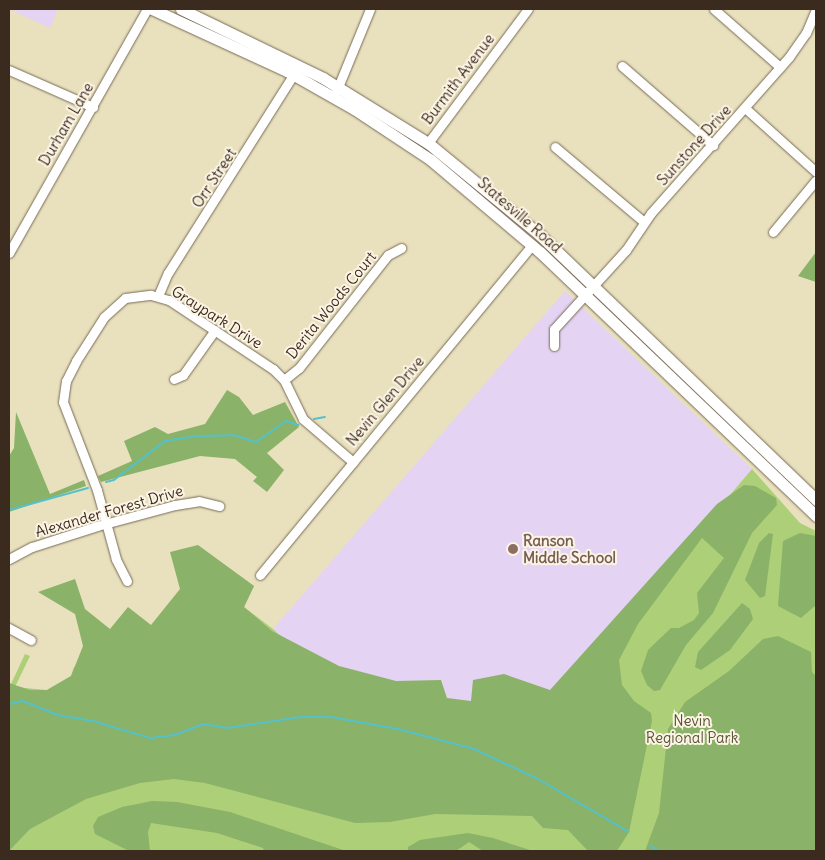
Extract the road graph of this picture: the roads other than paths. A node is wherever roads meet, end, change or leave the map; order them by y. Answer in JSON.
{"nodes":[{"id":1,"x":148,"y":9,"type":"edge"},
{"id":2,"x":152,"y":9,"type":"edge"},
{"id":3,"x":181,"y":9,"type":"edge"},
{"id":4,"x":370,"y":9,"type":"edge"},
{"id":5,"x":528,"y":9,"type":"edge"},
{"id":6,"x":714,"y":9,"type":"edge"},
{"id":7,"x":816,"y":9,"type":"edge"},
{"id":8,"x":622,"y":66,"type":"dead end"},
{"id":9,"x":780,"y":67,"type":"junction"},
{"id":10,"x":9,"y":70,"type":"edge"},
{"id":11,"x":293,"y":75,"type":"junction"},
{"id":12,"x":336,"y":92,"type":"junction"},
{"id":13,"x":93,"y":107,"type":"junction"},
{"id":14,"x":745,"y":108,"type":"junction"},
{"id":15,"x":428,"y":143,"type":"junction"},
{"id":16,"x":713,"y":144,"type":"junction"},
{"id":17,"x":555,"y":147,"type":"dead end"},
{"id":18,"x":816,"y":172,"type":"edge"},
{"id":19,"x":816,"y":180,"type":"edge"},
{"id":20,"x":644,"y":222,"type":"junction"},
{"id":21,"x":773,"y":232,"type":"dead end"},
{"id":22,"x":532,"y":245,"type":"junction"},
{"id":23,"x":400,"y":248,"type":"dead end"},
{"id":24,"x":10,"y":249,"type":"edge"},
{"id":25,"x":595,"y":286,"type":"junction"},
{"id":26,"x":586,"y":295,"type":"junction"},
{"id":27,"x":158,"y":296,"type":"junction"},
{"id":28,"x":215,"y":330,"type":"junction"},
{"id":29,"x":554,"y":346,"type":"dead end"},
{"id":30,"x":174,"y":379,"type":"dead end"},
{"id":31,"x":284,"y":380,"type":"junction"},
{"id":32,"x":353,"y":462,"type":"junction"},
{"id":33,"x":816,"y":500,"type":"edge"},
{"id":34,"x":220,"y":506,"type":"dead end"},
{"id":35,"x":816,"y":516,"type":"edge"},
{"id":36,"x":106,"y":524,"type":"junction"},
{"id":37,"x":9,"y":559,"type":"edge"},
{"id":38,"x":260,"y":575,"type":"dead end"},
{"id":39,"x":127,"y":581,"type":"dead end"},
{"id":40,"x":9,"y":628,"type":"edge"},
{"id":41,"x":31,"y":640,"type":"dead end"}],
"edges":[{"from":1,"to":13,"type":"street","name":"Durham Lane"},
{"from":2,"to":11,"type":"main road","name":"Statesville Road"},
{"from":3,"to":12,"type":"main road","name":"Statesville Road"},
{"from":4,"to":12,"type":"street"},
{"from":5,"to":15,"type":"street","name":"Burmith Avenue"},
{"from":6,"to":9,"type":"street"},
{"from":7,"to":9,"type":"street","name":"Sunstone Drive"},
{"from":8,"to":16,"type":"street"},
{"from":9,"to":14,"type":"street","name":"Sunstone Drive"},
{"from":10,"to":13,"type":"street"},
{"from":11,"to":12,"type":"main road","name":"Statesville Road"},
{"from":11,"to":27,"type":"street","name":"Orr Street"},
{"from":12,"to":15,"type":"main road","name":"Statesville Road"},
{"from":12,"to":22,"type":"main road","name":"Statesville Road"},
{"from":13,"to":24,"type":"street","name":"Durham Lane"},
{"from":14,"to":16,"type":"street","name":"Sunstone Drive"},
{"from":14,"to":18,"type":"street"},
{"from":15,"to":25,"type":"main road","name":"Statesville Road"},
{"from":16,"to":20,"type":"street","name":"Sunstone Drive"},
{"from":17,"to":20,"type":"street"},
{"from":19,"to":21,"type":"street"},
{"from":20,"to":25,"type":"street","name":"Sunstone Drive"},
{"from":22,"to":26,"type":"main road","name":"Statesville Road"},
{"from":22,"to":32,"type":"street","name":"Nevin Glen Drive"},
{"from":23,"to":31,"type":"street","name":"Derita Woods Court"},
{"from":25,"to":26,"type":"street","name":"Sunstone Drive"},
{"from":25,"to":33,"type":"main road","name":"Statesville Road"},
{"from":26,"to":29,"type":"street","name":"Sunstone Drive"},
{"from":26,"to":35,"type":"main road","name":"Statesville Road"},
{"from":27,"to":28,"type":"street","name":"Graypark Drive"},
{"from":27,"to":36,"type":"street","name":"Graypark Drive"},
{"from":28,"to":30,"type":"street"},
{"from":28,"to":31,"type":"street","name":"Graypark Drive"},
{"from":31,"to":32,"type":"street","name":"Graypark Drive"},
{"from":32,"to":38,"type":"street","name":"Nevin Glen Drive"},
{"from":34,"to":36,"type":"street","name":"Alexander Forest Drive"},
{"from":36,"to":37,"type":"street","name":"Alexander Forest Drive"},
{"from":36,"to":39,"type":"street","name":"Graypark Drive"},
{"from":40,"to":41,"type":"street"}]}
